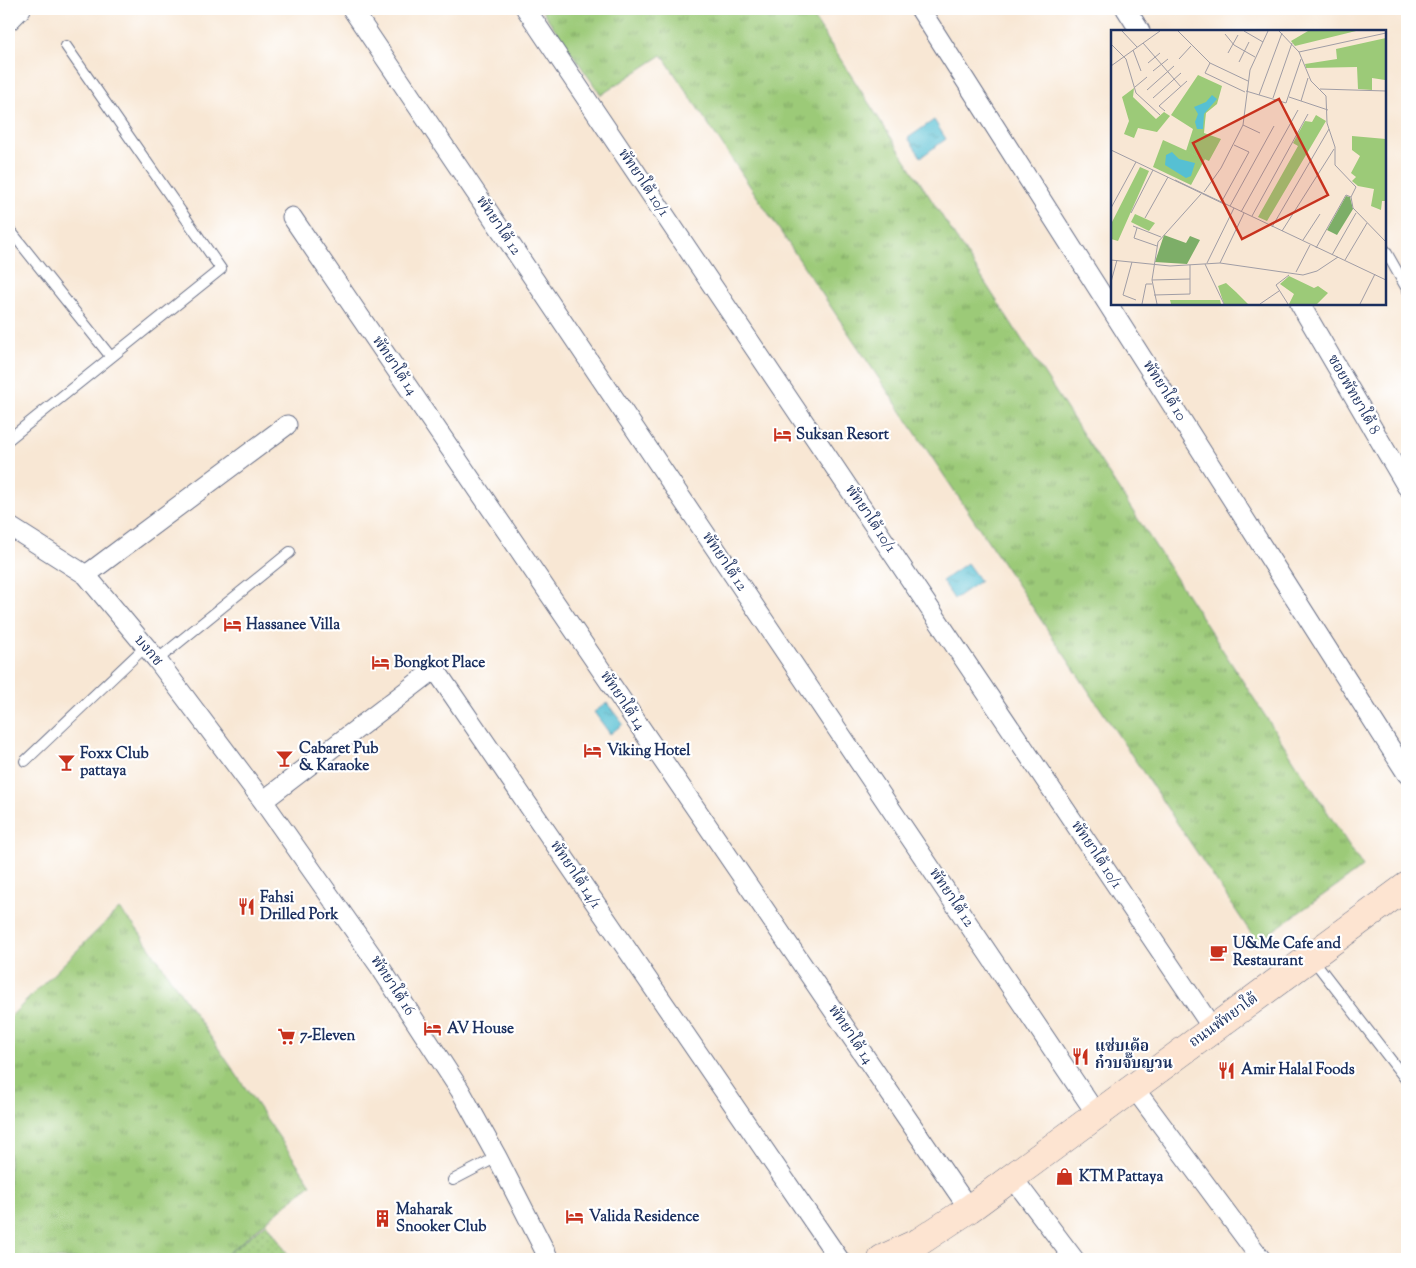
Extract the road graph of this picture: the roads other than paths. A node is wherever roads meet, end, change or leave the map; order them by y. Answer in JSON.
{"nodes":[{"id":1,"x":21,"y":9,"type":"edge"},
{"id":2,"x":352,"y":9,"type":"edge"},
{"id":3,"x":526,"y":9,"type":"edge"},
{"id":4,"x":920,"y":9,"type":"edge"},
{"id":5,"x":1126,"y":9,"type":"edge"},
{"id":6,"x":9,"y":21,"type":"edge"},
{"id":7,"x":1139,"y":30,"type":"edge"},
{"id":8,"x":66,"y":46,"type":"dead end"},
{"id":9,"x":292,"y":217,"type":"dead end"},
{"id":10,"x":9,"y":229,"type":"edge"},
{"id":11,"x":1386,"y":252,"type":"edge"},
{"id":12,"x":1407,"y":289,"type":"edge"},
{"id":13,"x":1301,"y":305,"type":"edge"},
{"id":14,"x":111,"y":357,"type":"junction"},
{"id":15,"x":287,"y":425,"type":"dead end"},
{"id":16,"x":9,"y":439,"type":"edge"},
{"id":17,"x":1407,"y":487,"type":"edge"},
{"id":18,"x":9,"y":526,"type":"edge"},
{"id":19,"x":290,"y":552,"type":"dead end"},
{"id":20,"x":86,"y":575,"type":"junction"},
{"id":21,"x":151,"y":653,"type":"junction"},
{"id":22,"x":25,"y":761,"type":"dead end"},
{"id":23,"x":1407,"y":774,"type":"edge"},
{"id":24,"x":263,"y":801,"type":"junction"},
{"id":25,"x":1407,"y":886,"type":"edge"},
{"id":26,"x":1311,"y":957,"type":"junction"},
{"id":27,"x":1214,"y":1029,"type":"junction"},
{"id":28,"x":1407,"y":1081,"type":"edge"},
{"id":29,"x":1134,"y":1088,"type":"junction"},
{"id":30,"x":1097,"y":1115,"type":"junction"},
{"id":31,"x":497,"y":1157,"type":"junction"},
{"id":32,"x":1012,"y":1177,"type":"junction"},
{"id":33,"x":453,"y":1180,"type":"dead end"},
{"id":34,"x":969,"y":1209,"type":"junction"},
{"id":35,"x":913,"y":1251,"type":"edge"},
{"id":36,"x":549,"y":1259,"type":"edge"},
{"id":37,"x":839,"y":1259,"type":"edge"},
{"id":38,"x":882,"y":1259,"type":"edge"},
{"id":39,"x":1074,"y":1259,"type":"edge"},
{"id":40,"x":1261,"y":1259,"type":"edge"}],
"edges":[{"from":1,"to":6,"type":"street"},
{"from":2,"to":30,"type":"street","name":"พัทยาใต้ 12"},
{"from":3,"to":27,"type":"street","name":"พัทยาใต้ 10/1"},
{"from":4,"to":23,"type":"street","name":"พัทยาใต้ 10"},
{"from":5,"to":7,"type":"street"},
{"from":8,"to":14,"type":"lane"},
{"from":9,"to":34,"type":"street","name":"พัทยาใต้ 14"},
{"from":10,"to":14,"type":"lane"},
{"from":11,"to":12,"type":"lane"},
{"from":13,"to":17,"type":"street","name":"ซอยพัทยาใต้ 8"},
{"from":14,"to":16,"type":"lane"},
{"from":15,"to":20,"type":"street"},
{"from":18,"to":20,"type":"street","name":"บงกช"},
{"from":19,"to":21,"type":"lane"},
{"from":20,"to":21,"type":"street","name":"บงกช"},
{"from":21,"to":22,"type":"lane"},
{"from":21,"to":24,"type":"street","name":"บงกช"},
{"from":24,"to":31,"type":"street","name":"พัทยาใต้ 16"},
{"from":24,"to":37,"type":"street","name":"พัทยาใต้ 14/1"},
{"from":25,"to":26,"type":"main road","name":"ถนนพัทยาใต้"},
{"from":26,"to":27,"type":"main road","name":"ถนนพัทยาใต้"},
{"from":26,"to":28,"type":"lane"},
{"from":27,"to":29,"type":"main road","name":"ถนนพัทยาใต้"},
{"from":29,"to":30,"type":"main road","name":"ถนนพัทยาใต้"},
{"from":29,"to":40,"type":"street"},
{"from":30,"to":32,"type":"main road","name":"ถนนพัทยาใต้"},
{"from":31,"to":33,"type":"lane"},
{"from":31,"to":36,"type":"street","name":"พัทยาใต้ 16"},
{"from":32,"to":34,"type":"main road","name":"ถนนพัทยาใต้"},
{"from":32,"to":39,"type":"street"},
{"from":34,"to":35,"type":"main road","name":"ถนนพัทยาใต้"},
{"from":35,"to":38,"type":"main road","name":"ถนนพัทยาใต้"}]}
